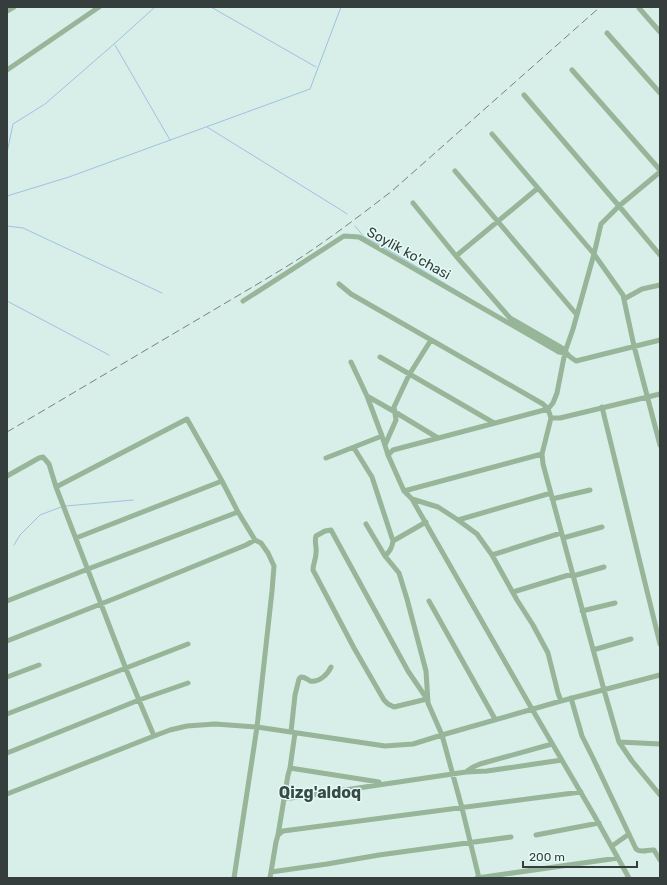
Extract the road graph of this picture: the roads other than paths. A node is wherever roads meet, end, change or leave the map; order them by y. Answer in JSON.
{"nodes":[{"id":1,"x":14,"y":7,"type":"edge"},
{"id":2,"x":99,"y":7,"type":"edge"},
{"id":3,"x":639,"y":8,"type":"dead end"},
{"id":4,"x":7,"y":11,"type":"edge"},
{"id":5,"x":660,"y":32,"type":"edge"},
{"id":6,"x":607,"y":33,"type":"dead end"},
{"id":7,"x":7,"y":70,"type":"edge"},
{"id":8,"x":572,"y":70,"type":"dead end"},
{"id":9,"x":660,"y":93,"type":"edge"},
{"id":10,"x":524,"y":95,"type":"dead end"},
{"id":11,"x":492,"y":134,"type":"dead end"},
{"id":12,"x":455,"y":171,"type":"dead end"},
{"id":13,"x":660,"y":171,"type":"edge"},
{"id":14,"x":538,"y":188,"type":"junction"},
{"id":15,"x":413,"y":204,"type":"dead end"},
{"id":16,"x":620,"y":206,"type":"junction"},
{"id":17,"x":498,"y":221,"type":"junction"},
{"id":18,"x":594,"y":254,"type":"junction"},
{"id":19,"x":660,"y":255,"type":"edge"},
{"id":20,"x":456,"y":256,"type":"junction"},
{"id":21,"x":339,"y":284,"type":"dead end"},
{"id":22,"x":660,"y":285,"type":"edge"},
{"id":23,"x":624,"y":299,"type":"junction"},
{"id":24,"x":243,"y":301,"type":"dead end"},
{"id":25,"x":577,"y":315,"type":"junction"},
{"id":26,"x":509,"y":320,"type":"junction"},
{"id":27,"x":431,"y":340,"type":"junction"},
{"id":28,"x":660,"y":340,"type":"edge"},
{"id":29,"x":634,"y":346,"type":"junction"},
{"id":30,"x":565,"y":352,"type":"junction"},
{"id":31,"x":380,"y":357,"type":"dead end"},
{"id":32,"x":351,"y":362,"type":"dead end"},
{"id":33,"x":409,"y":375,"type":"junction"},
{"id":34,"x":660,"y":394,"type":"edge"},
{"id":35,"x":367,"y":396,"type":"junction"},
{"id":36,"x":647,"y":397,"type":"junction"},
{"id":37,"x":602,"y":408,"type":"junction"},
{"id":38,"x":548,"y":409,"type":"junction"},
{"id":39,"x":394,"y":412,"type":"junction"},
{"id":40,"x":551,"y":418,"type":"junction"},
{"id":41,"x":494,"y":423,"type":"junction"},
{"id":42,"x":382,"y":436,"type":"junction"},
{"id":43,"x":438,"y":438,"type":"junction"},
{"id":44,"x":385,"y":445,"type":"junction"},
{"id":45,"x":660,"y":445,"type":"edge"},
{"id":46,"x":354,"y":448,"type":"junction"},
{"id":47,"x":542,"y":454,"type":"junction"},
{"id":48,"x":388,"y":455,"type":"junction"},
{"id":49,"x":326,"y":458,"type":"dead end"},
{"id":50,"x":7,"y":476,"type":"edge"},
{"id":51,"x":222,"y":480,"type":"junction"},
{"id":52,"x":56,"y":487,"type":"junction"},
{"id":53,"x":590,"y":490,"type":"dead end"},
{"id":54,"x":404,"y":491,"type":"junction"},
{"id":55,"x":550,"y":493,"type":"junction"},
{"id":56,"x":412,"y":499,"type":"junction"},
{"id":57,"x":552,"y":499,"type":"junction"},
{"id":58,"x":238,"y":512,"type":"junction"},
{"id":59,"x":458,"y":520,"type":"junction"},
{"id":60,"x":426,"y":522,"type":"junction"},
{"id":61,"x":366,"y":524,"type":"dead end"},
{"id":62,"x":602,"y":527,"type":"dead end"},
{"id":63,"x":562,"y":535,"type":"junction"},
{"id":64,"x":76,"y":538,"type":"junction"},
{"id":65,"x":255,"y":540,"type":"junction"},
{"id":66,"x":393,"y":541,"type":"junction"},
{"id":67,"x":492,"y":555,"type":"junction"},
{"id":68,"x":384,"y":556,"type":"junction"},
{"id":69,"x":604,"y":567,"type":"dead end"},
{"id":70,"x":88,"y":569,"type":"junction"},
{"id":71,"x":573,"y":575,"type":"junction"},
{"id":72,"x":512,"y":592,"type":"junction"},
{"id":73,"x":7,"y":601,"type":"edge"},
{"id":74,"x":429,"y":601,"type":"dead end"},
{"id":75,"x":102,"y":603,"type":"junction"},
{"id":76,"x":615,"y":603,"type":"dead end"},
{"id":77,"x":582,"y":611,"type":"junction"},
{"id":78,"x":631,"y":639,"type":"dead end"},
{"id":79,"x":7,"y":641,"type":"edge"},
{"id":80,"x":188,"y":644,"type":"dead end"},
{"id":81,"x":660,"y":644,"type":"edge"},
{"id":82,"x":593,"y":650,"type":"junction"},
{"id":83,"x":39,"y":665,"type":"dead end"},
{"id":84,"x":331,"y":667,"type":"dead end"},
{"id":85,"x":126,"y":669,"type":"junction"},
{"id":86,"x":660,"y":675,"type":"edge"},
{"id":87,"x":7,"y":677,"type":"edge"},
{"id":88,"x":188,"y":683,"type":"dead end"},
{"id":89,"x":604,"y":690,"type":"junction"},
{"id":90,"x":571,"y":698,"type":"junction"},
{"id":91,"x":427,"y":699,"type":"junction"},
{"id":92,"x":139,"y":700,"type":"junction"},
{"id":93,"x":561,"y":701,"type":"junction"},
{"id":94,"x":532,"y":709,"type":"junction"},
{"id":95,"x":7,"y":714,"type":"edge"},
{"id":96,"x":495,"y":719,"type":"junction"},
{"id":97,"x":257,"y":727,"type":"junction"},
{"id":98,"x":293,"y":732,"type":"junction"},
{"id":99,"x":442,"y":735,"type":"junction"},
{"id":100,"x":154,"y":736,"type":"junction"},
{"id":101,"x":619,"y":742,"type":"junction"},
{"id":102,"x":552,"y":744,"type":"junction"},
{"id":103,"x":660,"y":744,"type":"edge"},
{"id":104,"x":7,"y":753,"type":"edge"},
{"id":105,"x":562,"y":760,"type":"junction"},
{"id":106,"x":290,"y":768,"type":"junction"},
{"id":107,"x":466,"y":772,"type":"junction"},
{"id":108,"x":453,"y":774,"type":"junction"},
{"id":109,"x":384,"y":784,"type":"junction"},
{"id":110,"x":581,"y":792,"type":"junction"},
{"id":111,"x":7,"y":794,"type":"edge"},
{"id":112,"x":660,"y":796,"type":"edge"},
{"id":113,"x":284,"y":799,"type":"junction"},
{"id":114,"x":462,"y":808,"type":"junction"},
{"id":115,"x":599,"y":823,"type":"junction"},
{"id":116,"x":629,"y":834,"type":"junction"},
{"id":117,"x":278,"y":835,"type":"junction"},
{"id":118,"x":536,"y":835,"type":"dead end"},
{"id":119,"x":511,"y":837,"type":"dead end"},
{"id":120,"x":471,"y":843,"type":"junction"},
{"id":121,"x":612,"y":846,"type":"junction"},
{"id":122,"x":618,"y":858,"type":"junction"},
{"id":123,"x":660,"y":860,"type":"edge"},
{"id":124,"x":271,"y":872,"type":"junction"},
{"id":125,"x":234,"y":878,"type":"edge"},
{"id":126,"x":270,"y":878,"type":"edge"},
{"id":127,"x":479,"y":878,"type":"edge"},
{"id":128,"x":629,"y":878,"type":"edge"}],
"edges":[{"from":1,"to":4,"type":"street"},
{"from":2,"to":7,"type":"street"},
{"from":3,"to":5,"type":"street"},
{"from":6,"to":9,"type":"street"},
{"from":8,"to":13,"type":"street"},
{"from":10,"to":16,"type":"street"},
{"from":11,"to":14,"type":"street"},
{"from":12,"to":17,"type":"street"},
{"from":13,"to":16,"type":"street"},
{"from":14,"to":17,"type":"street"},
{"from":14,"to":18,"type":"street"},
{"from":15,"to":20,"type":"street"},
{"from":16,"to":18,"type":"street"},
{"from":16,"to":19,"type":"street"},
{"from":17,"to":20,"type":"street"},
{"from":17,"to":25,"type":"street"},
{"from":18,"to":23,"type":"street"},
{"from":18,"to":25,"type":"street"},
{"from":20,"to":26,"type":"street"},
{"from":21,"to":27,"type":"street"},
{"from":22,"to":23,"type":"street"},
{"from":23,"to":29,"type":"street"},
{"from":24,"to":26,"type":"street","name":"Soylik ko'chasi"},
{"from":25,"to":30,"type":"street"},
{"from":26,"to":30,"type":"street","name":"Soylik ko'chasi"},
{"from":27,"to":33,"type":"street"},
{"from":27,"to":38,"type":"street"},
{"from":28,"to":29,"type":"street"},
{"from":29,"to":30,"type":"street","name":"Soylik ko'chasi"},
{"from":29,"to":36,"type":"street"},
{"from":30,"to":38,"type":"street"},
{"from":31,"to":33,"type":"street"},
{"from":32,"to":35,"type":"street"},
{"from":33,"to":39,"type":"street"},
{"from":33,"to":41,"type":"street"},
{"from":34,"to":36,"type":"street"},
{"from":35,"to":39,"type":"street"},
{"from":35,"to":42,"type":"street"},
{"from":36,"to":37,"type":"street"},
{"from":36,"to":45,"type":"street"},
{"from":37,"to":40,"type":"street"},
{"from":37,"to":81,"type":"street"},
{"from":38,"to":40,"type":"street"},
{"from":38,"to":41,"type":"street"},
{"from":39,"to":43,"type":"street"},
{"from":39,"to":44,"type":"street"},
{"from":40,"to":47,"type":"street"},
{"from":41,"to":43,"type":"street"},
{"from":42,"to":44,"type":"street"},
{"from":42,"to":46,"type":"street"},
{"from":43,"to":48,"type":"street"},
{"from":44,"to":48,"type":"street"},
{"from":46,"to":49,"type":"street"},
{"from":46,"to":66,"type":"street"},
{"from":47,"to":54,"type":"street"},
{"from":47,"to":55,"type":"street"},
{"from":48,"to":54,"type":"street"},
{"from":50,"to":52,"type":"street"},
{"from":51,"to":52,"type":"street"},
{"from":51,"to":58,"type":"street"},
{"from":51,"to":64,"type":"street"},
{"from":52,"to":64,"type":"street"},
{"from":53,"to":57,"type":"street"},
{"from":54,"to":56,"type":"street"},
{"from":55,"to":57,"type":"street"},
{"from":55,"to":59,"type":"street"},
{"from":56,"to":59,"type":"street"},
{"from":56,"to":60,"type":"street"},
{"from":57,"to":63,"type":"street"},
{"from":58,"to":65,"type":"street"},
{"from":58,"to":70,"type":"street"},
{"from":59,"to":67,"type":"street"},
{"from":60,"to":66,"type":"street"},
{"from":60,"to":94,"type":"street"},
{"from":61,"to":68,"type":"street"},
{"from":62,"to":63,"type":"street"},
{"from":63,"to":67,"type":"street"},
{"from":63,"to":71,"type":"street"},
{"from":64,"to":70,"type":"street"},
{"from":65,"to":75,"type":"street"},
{"from":65,"to":97,"type":"street"},
{"from":66,"to":68,"type":"street"},
{"from":67,"to":72,"type":"street"},
{"from":68,"to":91,"type":"street"},
{"from":69,"to":71,"type":"street"},
{"from":70,"to":73,"type":"street"},
{"from":70,"to":75,"type":"street"},
{"from":71,"to":72,"type":"street"},
{"from":71,"to":77,"type":"street"},
{"from":72,"to":93,"type":"street"},
{"from":74,"to":96,"type":"street"},
{"from":75,"to":79,"type":"street"},
{"from":75,"to":85,"type":"street"},
{"from":76,"to":77,"type":"street"},
{"from":77,"to":82,"type":"street"},
{"from":78,"to":82,"type":"street"},
{"from":80,"to":85,"type":"street"},
{"from":82,"to":89,"type":"street"},
{"from":83,"to":87,"type":"street"},
{"from":84,"to":98,"type":"street"},
{"from":85,"to":92,"type":"street"},
{"from":85,"to":95,"type":"street"},
{"from":86,"to":89,"type":"street"},
{"from":88,"to":92,"type":"street"},
{"from":89,"to":90,"type":"street"},
{"from":89,"to":101,"type":"street"},
{"from":90,"to":93,"type":"street"},
{"from":90,"to":116,"type":"street"},
{"from":91,"to":91,"type":"street"},
{"from":91,"to":99,"type":"street"},
{"from":92,"to":100,"type":"street"},
{"from":92,"to":104,"type":"street"},
{"from":93,"to":94,"type":"street"},
{"from":94,"to":96,"type":"street"},
{"from":94,"to":102,"type":"street"},
{"from":96,"to":99,"type":"street"},
{"from":97,"to":98,"type":"street"},
{"from":97,"to":100,"type":"street"},
{"from":97,"to":125,"type":"street"},
{"from":98,"to":99,"type":"street"},
{"from":98,"to":106,"type":"street"},
{"from":99,"to":108,"type":"street"},
{"from":100,"to":111,"type":"street"},
{"from":101,"to":103,"type":"street"},
{"from":101,"to":112,"type":"street"},
{"from":102,"to":105,"type":"street"},
{"from":102,"to":107,"type":"street"},
{"from":105,"to":107,"type":"street"},
{"from":105,"to":110,"type":"street"},
{"from":106,"to":109,"type":"street"},
{"from":106,"to":113,"type":"street"},
{"from":107,"to":108,"type":"street"},
{"from":108,"to":109,"type":"street"},
{"from":108,"to":114,"type":"street"},
{"from":109,"to":113,"type":"street"},
{"from":110,"to":114,"type":"street"},
{"from":110,"to":115,"type":"street"},
{"from":113,"to":117,"type":"street"},
{"from":114,"to":117,"type":"street"},
{"from":114,"to":120,"type":"street"},
{"from":115,"to":118,"type":"street"},
{"from":115,"to":121,"type":"street"},
{"from":116,"to":121,"type":"street"},
{"from":116,"to":123,"type":"street"},
{"from":117,"to":124,"type":"street"},
{"from":119,"to":120,"type":"street"},
{"from":120,"to":124,"type":"street"},
{"from":120,"to":127,"type":"street"},
{"from":121,"to":122,"type":"street"},
{"from":122,"to":127,"type":"street"},
{"from":122,"to":128,"type":"street"},
{"from":124,"to":126,"type":"street"}]}
